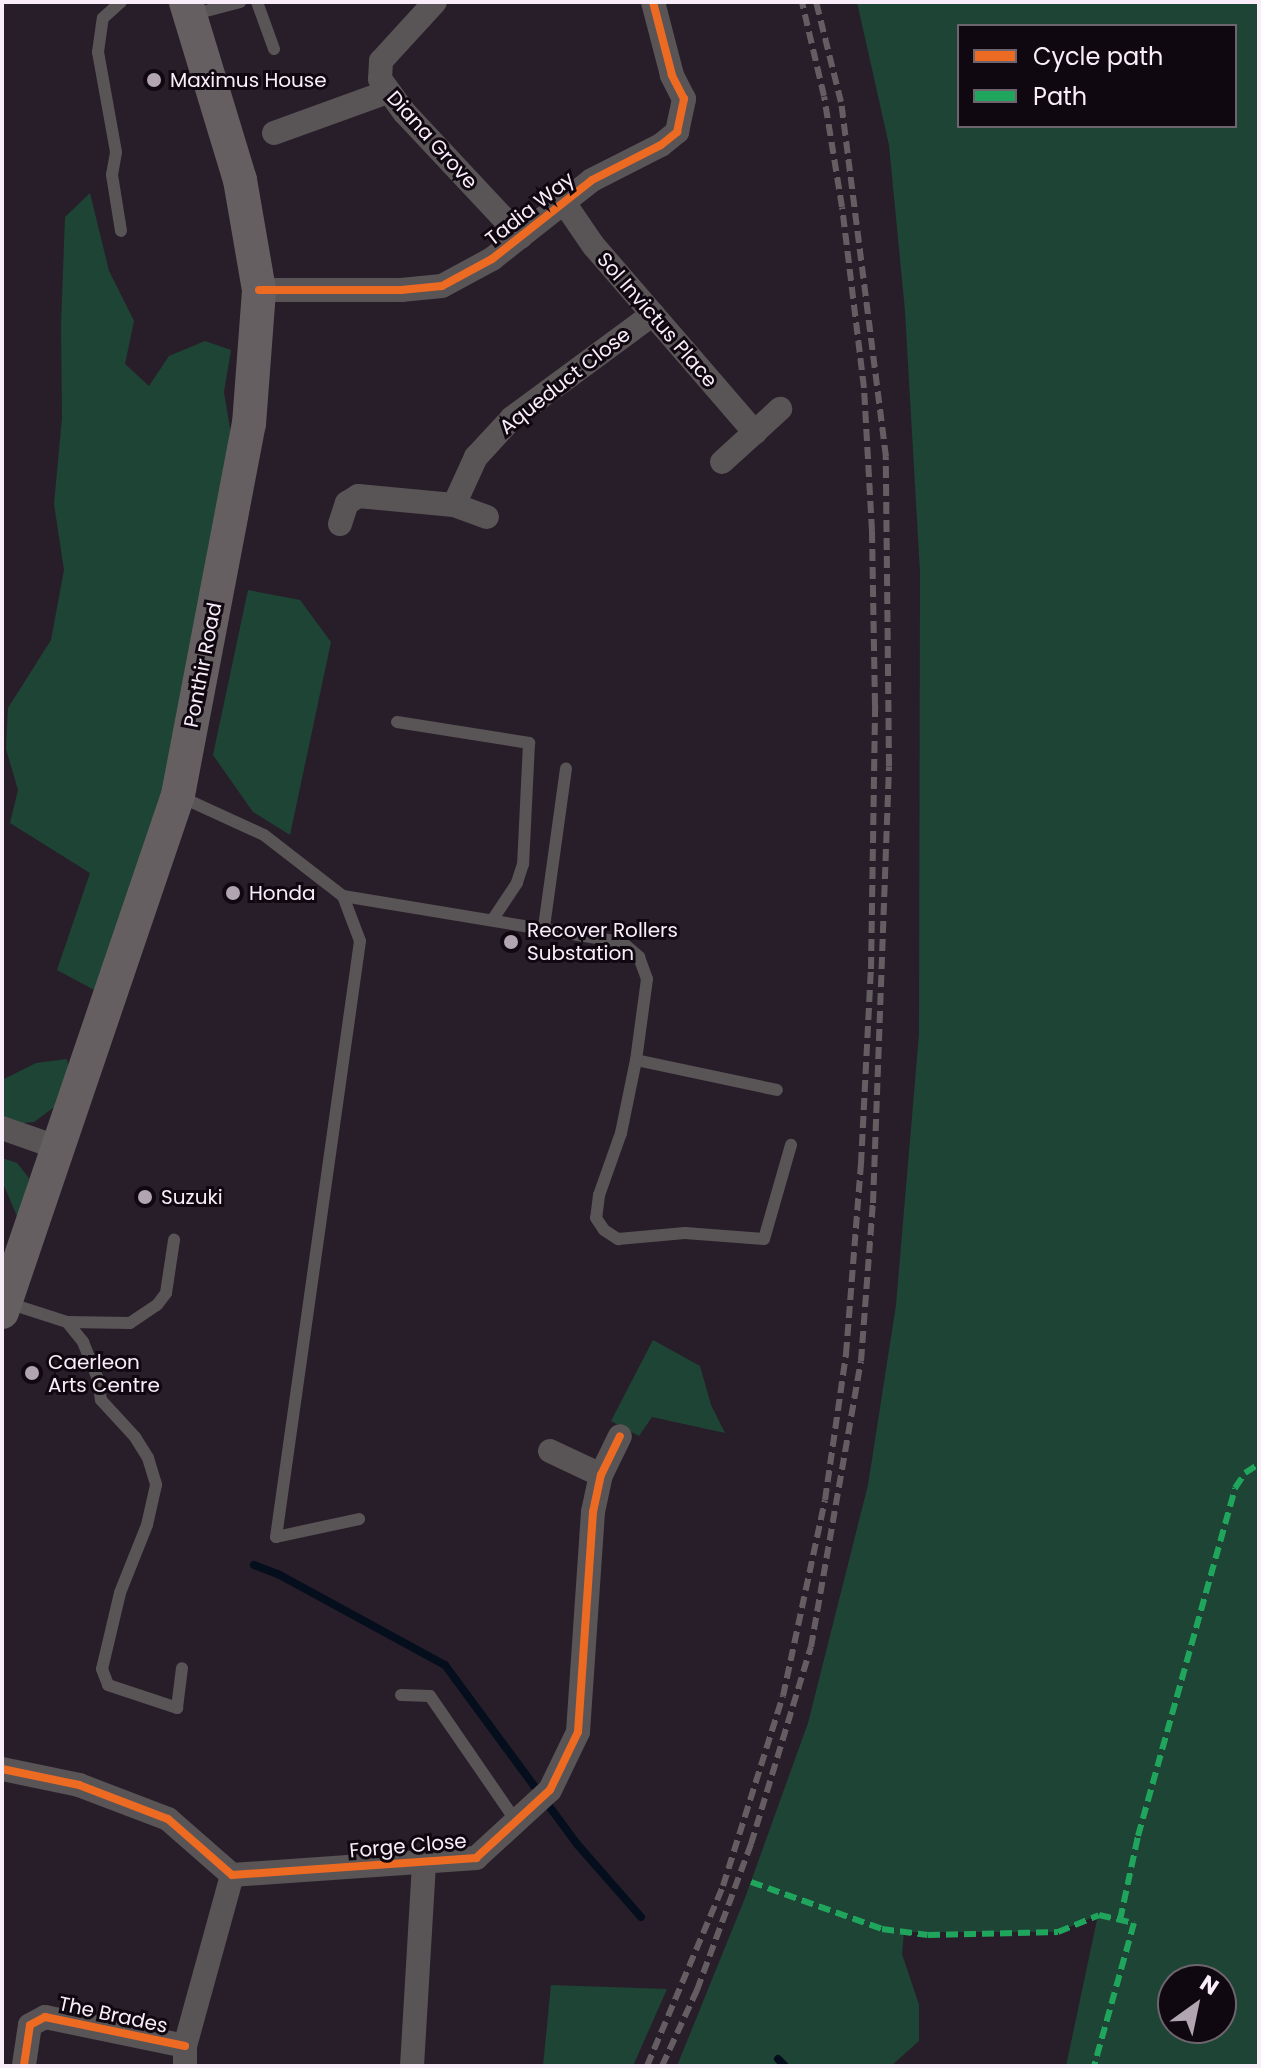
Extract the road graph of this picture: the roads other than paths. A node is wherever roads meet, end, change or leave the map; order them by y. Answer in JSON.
{"nodes":[{"id":1,"x":121,"y":2,"type":"edge"},
{"id":2,"x":240,"y":2,"type":"edge"},
{"id":3,"x":257,"y":2,"type":"edge"},
{"id":4,"x":435,"y":2,"type":"edge"},
{"id":5,"x":653,"y":2,"type":"edge"},
{"id":6,"x":189,"y":9,"type":"edge"},
{"id":7,"x":274,"y":49,"type":"dead end"},
{"id":8,"x":387,"y":92,"type":"junction"},
{"id":9,"x":274,"y":133,"type":"dead end"},
{"id":10,"x":565,"y":204,"type":"junction"},
{"id":11,"x":121,"y":231,"type":"dead end"},
{"id":12,"x":521,"y":237,"type":"junction"},
{"id":13,"x":259,"y":290,"type":"junction"},
{"id":14,"x":653,"y":314,"type":"junction"},
{"id":15,"x":780,"y":409,"type":"dead end"},
{"id":16,"x":755,"y":433,"type":"junction"},
{"id":17,"x":722,"y":462,"type":"dead end"},
{"id":18,"x":454,"y":505,"type":"junction"},
{"id":19,"x":487,"y":517,"type":"dead end"},
{"id":20,"x":340,"y":524,"type":"dead end"},
{"id":21,"x":397,"y":722,"type":"dead end"},
{"id":22,"x":566,"y":769,"type":"dead end"},
{"id":23,"x":178,"y":795,"type":"junction"},
{"id":24,"x":343,"y":896,"type":"junction"},
{"id":25,"x":493,"y":919,"type":"junction"},
{"id":26,"x":544,"y":927,"type":"junction"},
{"id":27,"x":636,"y":1060,"type":"junction"},
{"id":28,"x":777,"y":1090,"type":"dead end"},
{"id":29,"x":2,"y":1128,"type":"edge"},
{"id":30,"x":791,"y":1145,"type":"dead end"},
{"id":31,"x":56,"y":1147,"type":"junction"},
{"id":32,"x":174,"y":1240,"type":"dead end"},
{"id":33,"x":4,"y":1307,"type":"edge"},
{"id":34,"x":67,"y":1322,"type":"junction"},
{"id":35,"x":620,"y":1436,"type":"dead end"},
{"id":36,"x":550,"y":1451,"type":"dead end"},
{"id":37,"x":601,"y":1475,"type":"junction"},
{"id":38,"x":359,"y":1519,"type":"dead end"},
{"id":39,"x":182,"y":1668,"type":"dead end"},
{"id":40,"x":401,"y":1695,"type":"dead end"},
{"id":41,"x":2,"y":1769,"type":"edge"},
{"id":42,"x":516,"y":1821,"type":"junction"},
{"id":43,"x":424,"y":1862,"type":"junction"},
{"id":44,"x":232,"y":1875,"type":"junction"},
{"id":45,"x":185,"y":2056,"type":"edge"},
{"id":46,"x":24,"y":2065,"type":"edge"},
{"id":47,"x":412,"y":2066,"type":"edge"}],
"edges":[{"from":1,"to":11,"type":"lane"},
{"from":2,"to":6,"type":"lane"},
{"from":3,"to":7,"type":"lane"},
{"from":4,"to":8,"type":"street","name":"Diana Grove"},
{"from":5,"to":10,"type":"street","name":"Tadia Way"},
{"from":6,"to":13,"type":"main road","name":"Ponthir Road"},
{"from":8,"to":9,"type":"street"},
{"from":8,"to":12,"type":"street","name":"Diana Grove"},
{"from":10,"to":12,"type":"street","name":"Tadia Way"},
{"from":10,"to":14,"type":"street","name":"Sol Invictus Place"},
{"from":12,"to":13,"type":"street","name":"Tadia Way"},
{"from":13,"to":23,"type":"main road","name":"Ponthir Road"},
{"from":14,"to":16,"type":"street","name":"Sol Invictus Place"},
{"from":14,"to":18,"type":"street","name":"Aqueduct Close"},
{"from":15,"to":16,"type":"street"},
{"from":16,"to":17,"type":"street"},
{"from":18,"to":19,"type":"street"},
{"from":18,"to":20,"type":"street"},
{"from":21,"to":25,"type":"lane"},
{"from":22,"to":26,"type":"lane"},
{"from":23,"to":24,"type":"lane"},
{"from":23,"to":31,"type":"main road","name":"Ponthir Road"},
{"from":24,"to":25,"type":"lane"},
{"from":24,"to":38,"type":"lane"},
{"from":25,"to":26,"type":"lane"},
{"from":26,"to":27,"type":"lane"},
{"from":27,"to":28,"type":"lane"},
{"from":27,"to":30,"type":"lane"},
{"from":29,"to":31,"type":"street"},
{"from":31,"to":33,"type":"main road","name":"Ponthir Road"},
{"from":32,"to":34,"type":"lane"},
{"from":33,"to":34,"type":"lane"},
{"from":34,"to":39,"type":"lane"},
{"from":35,"to":37,"type":"street","name":"Forge Close"},
{"from":36,"to":37,"type":"street"},
{"from":37,"to":42,"type":"street","name":"Forge Close"},
{"from":40,"to":42,"type":"lane"},
{"from":41,"to":44,"type":"street"},
{"from":42,"to":43,"type":"street","name":"Forge Close"},
{"from":43,"to":44,"type":"street","name":"Forge Close"},
{"from":43,"to":47,"type":"street"},
{"from":44,"to":45,"type":"street","name":"The Brades"},
{"from":45,"to":46,"type":"street","name":"The Brades"}]}
